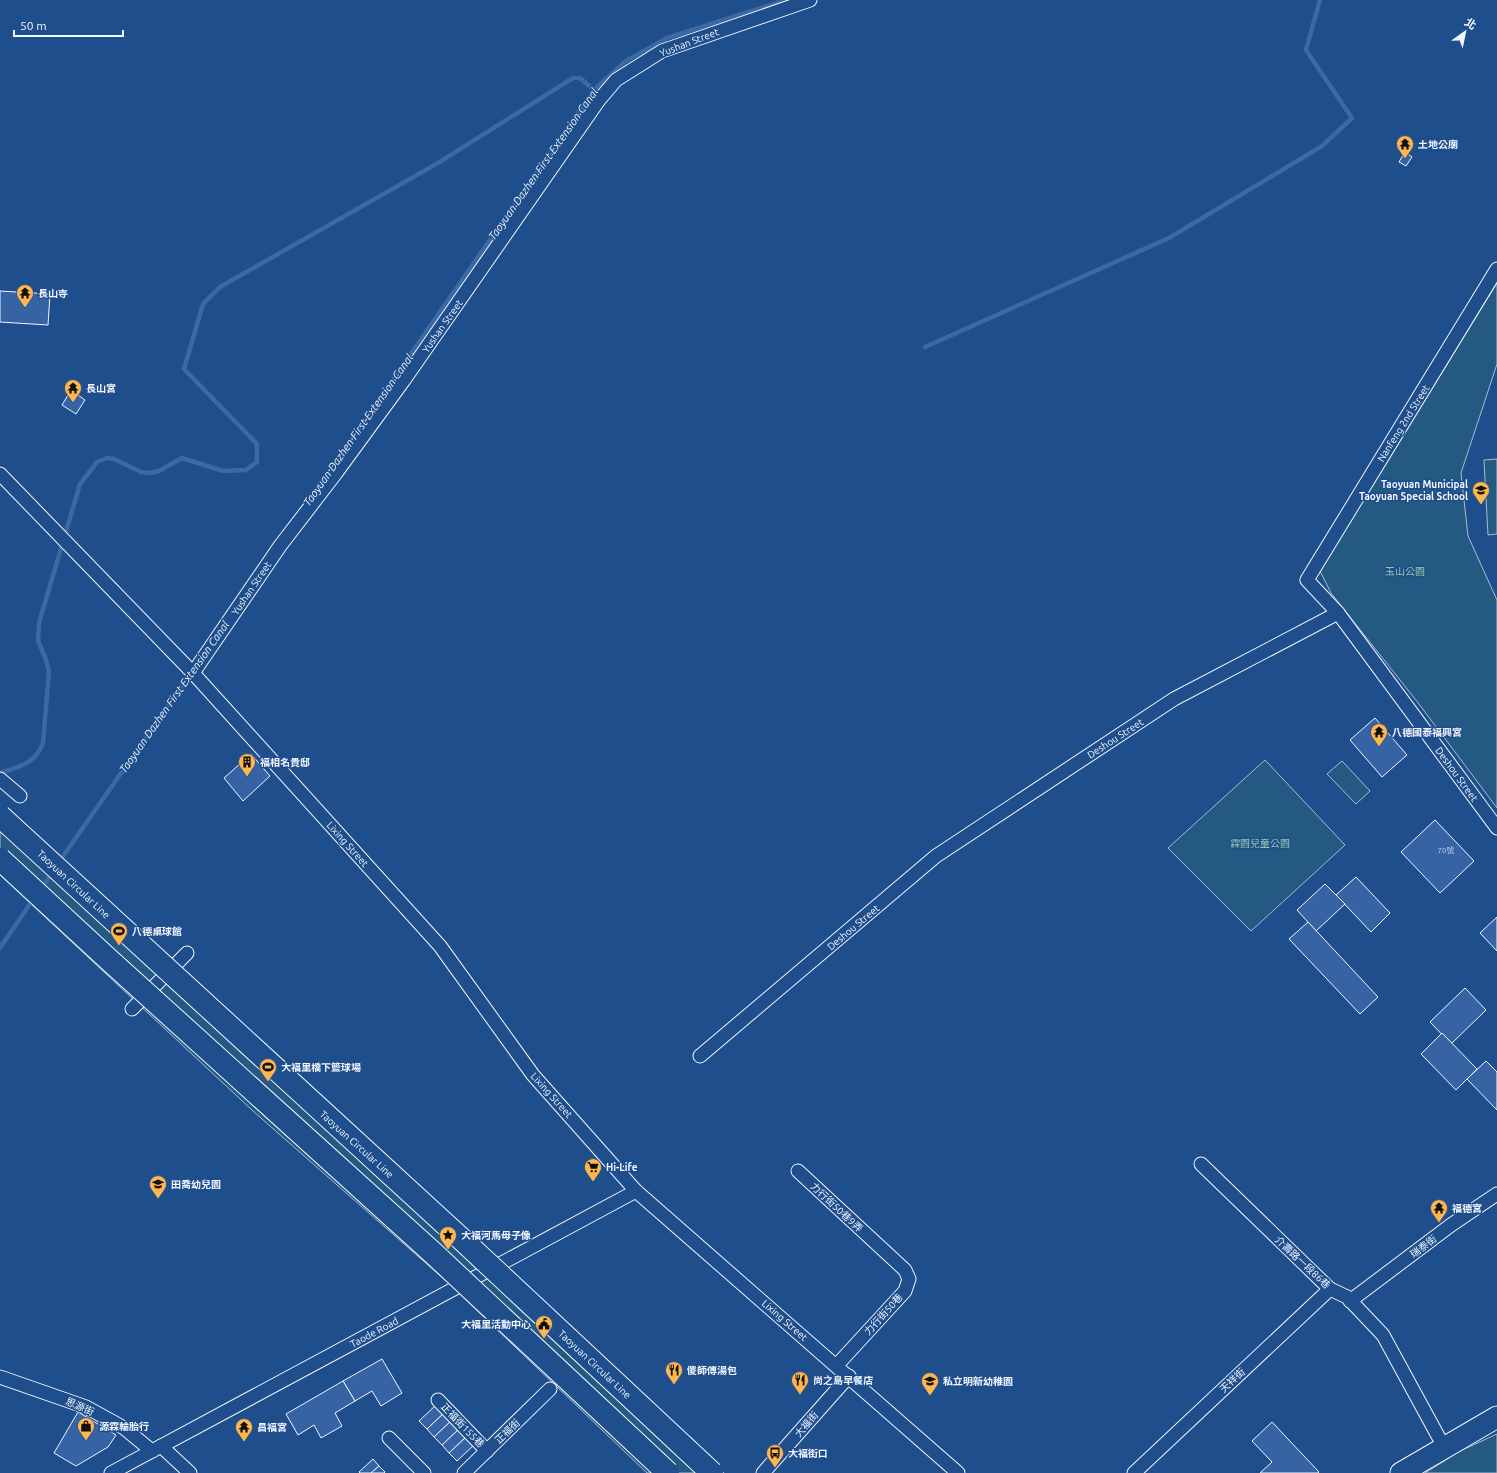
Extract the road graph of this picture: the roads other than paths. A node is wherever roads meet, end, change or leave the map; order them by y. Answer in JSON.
{"nodes":[{"id":1,"x":810,"y":0,"type":"edge"},
{"id":2,"x":1497,"y":269,"type":"edge"},
{"id":3,"x":0,"y":474,"type":"edge"},
{"id":4,"x":1338,"y":613,"type":"junction"},
{"id":5,"x":193,"y":673,"type":"junction"},
{"id":6,"x":0,"y":779,"type":"edge"},
{"id":7,"x":20,"y":796,"type":"dead end"},
{"id":8,"x":0,"y":816,"type":"edge"},
{"id":9,"x":1497,"y":828,"type":"edge"},
{"id":10,"x":0,"y":859,"type":"edge"},
{"id":11,"x":187,"y":953,"type":"dead end"},
{"id":12,"x":132,"y":1010,"type":"dead end"},
{"id":13,"x":700,"y":1056,"type":"dead end"},
{"id":14,"x":1200,"y":1164,"type":"dead end"},
{"id":15,"x":798,"y":1171,"type":"dead end"},
{"id":16,"x":636,"y":1191,"type":"junction"},
{"id":17,"x":1497,"y":1194,"type":"edge"},
{"id":18,"x":876,"y":1244,"type":"joint"},
{"id":19,"x":1330,"y":1289,"type":"junction"},
{"id":20,"x":1350,"y":1301,"type":"junction"},
{"id":21,"x":837,"y":1365,"type":"junction"},
{"id":22,"x":849,"y":1376,"type":"junction"},
{"id":23,"x":0,"y":1377,"type":"edge"},
{"id":24,"x":550,"y":1389,"type":"dead end"},
{"id":25,"x":438,"y":1400,"type":"dead end"},
{"id":26,"x":1497,"y":1417,"type":"edge"},
{"id":27,"x":389,"y":1438,"type":"dead end"},
{"id":28,"x":1444,"y":1447,"type":"junction"},
{"id":29,"x":157,"y":1449,"type":"junction"},
{"id":30,"x":487,"y":1451,"type":"junction"},
{"id":31,"x":111,"y":1473,"type":"edge"},
{"id":32,"x":190,"y":1473,"type":"edge"},
{"id":33,"x":424,"y":1473,"type":"edge"},
{"id":34,"x":464,"y":1473,"type":"edge"},
{"id":35,"x":668,"y":1473,"type":"edge"},
{"id":36,"x":712,"y":1473,"type":"edge"},
{"id":37,"x":763,"y":1473,"type":"edge"},
{"id":38,"x":958,"y":1473,"type":"edge"},
{"id":39,"x":1134,"y":1473,"type":"edge"},
{"id":40,"x":1401,"y":1473,"type":"edge"}],
"edges":[{"from":1,"to":5,"type":"street","name":"Yushan Street"},
{"from":2,"to":4,"type":"street","name":"Nanfeng 2nd Street"},
{"from":3,"to":5,"type":"street"},
{"from":4,"to":9,"type":"street","name":"Deshou Street"},
{"from":4,"to":13,"type":"street","name":"Deshou Street"},
{"from":5,"to":16,"type":"street","name":"Lixing Street"},
{"from":6,"to":7,"type":"street"},
{"from":8,"to":36,"type":"highway","name":"Taoyuan Circular Line","bridge":true},
{"from":10,"to":35,"type":"highway","bridge":true},
{"from":11,"to":12,"type":"street"},
{"from":14,"to":19,"type":"street","name":"介壽路一段86巷"},
{"from":15,"to":18,"type":"street","name":"力行街50巷9弄"},
{"from":16,"to":21,"type":"street","name":"Lixing Street"},
{"from":16,"to":29,"type":"street","name":"Taode Road"},
{"from":17,"to":20,"type":"street","name":"瑞泰街"},
{"from":18,"to":21,"type":"street","name":"力行街50巷"},
{"from":19,"to":20,"type":"street","name":"介壽路一段86巷"},
{"from":19,"to":39,"type":"street","name":"天祥街"},
{"from":20,"to":28,"type":"street","name":"介壽路一段86巷"},
{"from":21,"to":22,"type":"street","name":"Lixing Street"},
{"from":22,"to":37,"type":"street","name":"大福街"},
{"from":22,"to":38,"type":"street","name":"Lixing Street"},
{"from":23,"to":29,"type":"street","name":"思源街"},
{"from":24,"to":30,"type":"street","name":"正福街"},
{"from":25,"to":30,"type":"street","name":"正福街155巷"},
{"from":26,"to":28,"type":"main road"},
{"from":27,"to":33,"type":"street"},
{"from":28,"to":40,"type":"main road"},
{"from":29,"to":31,"type":"street","name":"Taode Road"},
{"from":29,"to":32,"type":"street","name":"思源街"},
{"from":30,"to":34,"type":"street","name":"正福街"}]}
